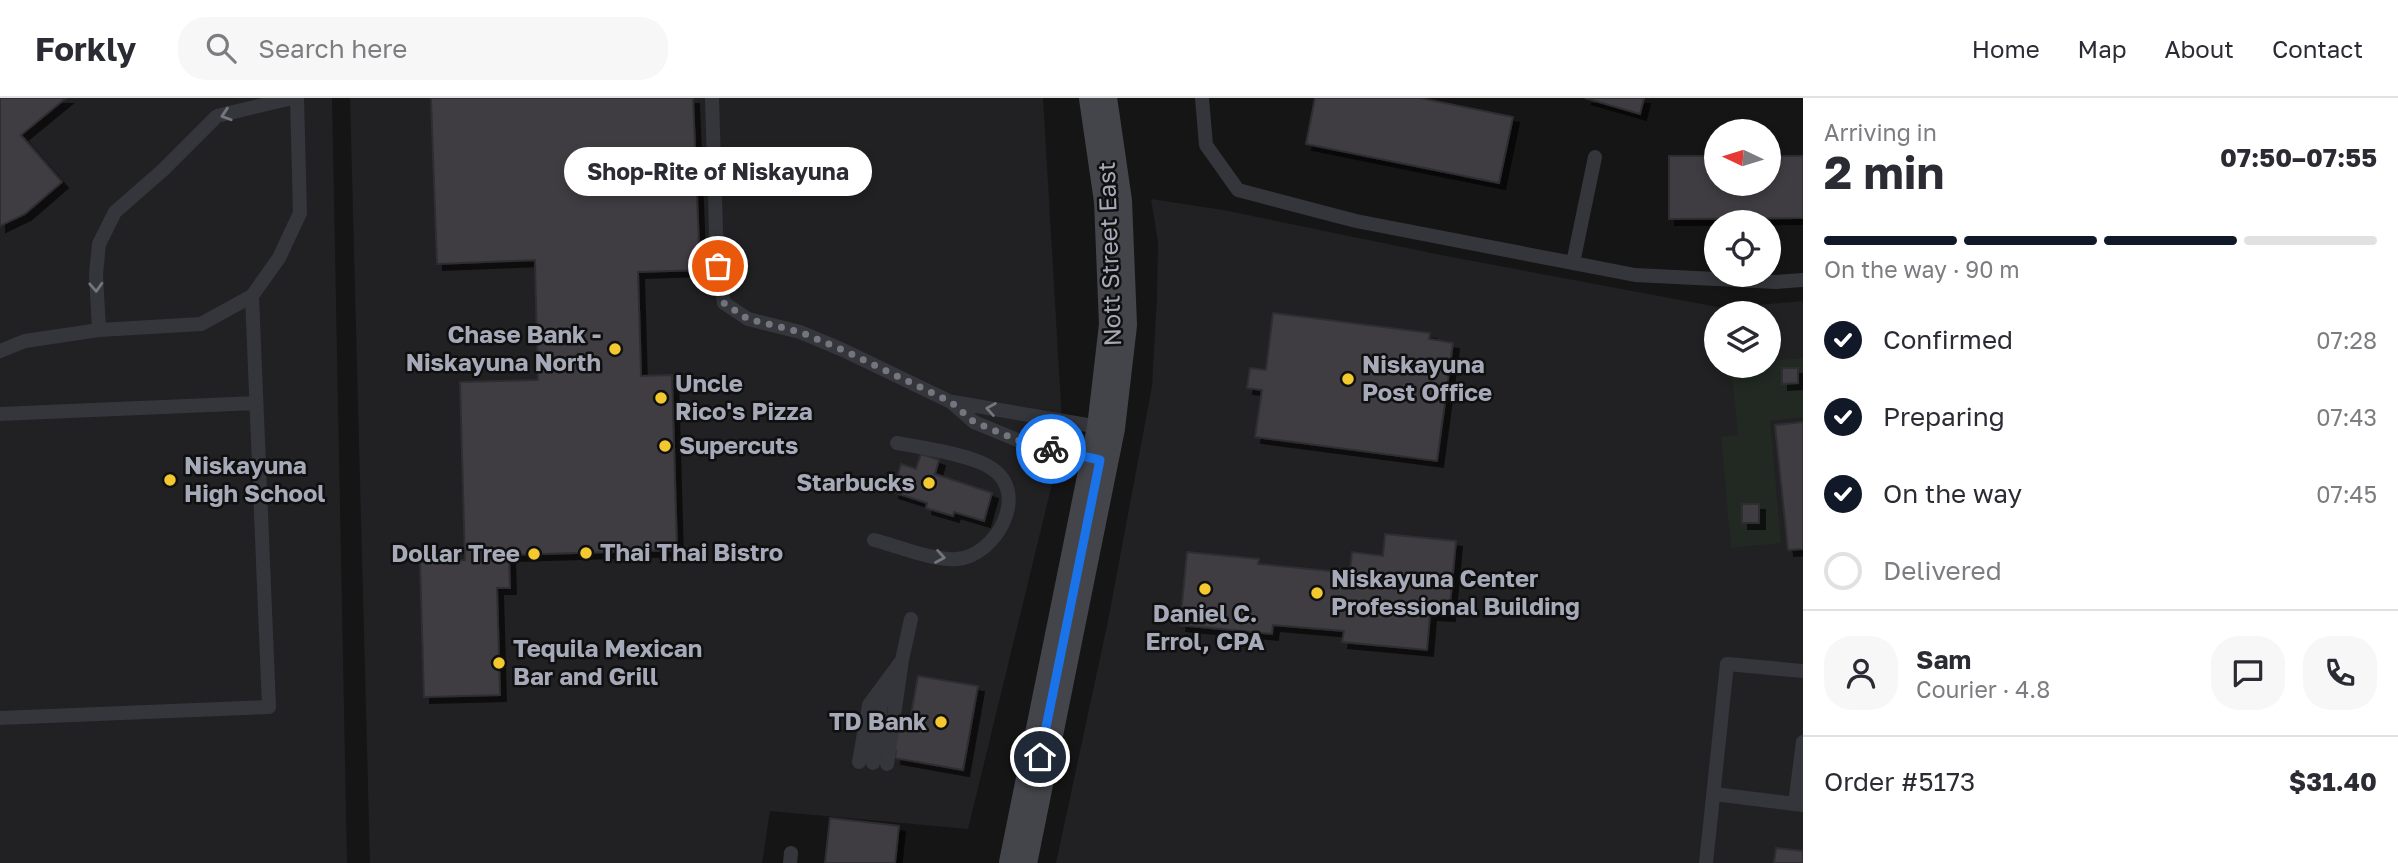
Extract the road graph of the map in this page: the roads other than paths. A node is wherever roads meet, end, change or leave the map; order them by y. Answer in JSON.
{"nodes":[{"id":1,"x":292,"y":98,"type":"edge"},
{"id":2,"x":297,"y":98,"type":"edge"},
{"id":3,"x":712,"y":98,"type":"edge"},
{"id":4,"x":1098,"y":98,"type":"edge"},
{"id":5,"x":1202,"y":98,"type":"edge"},
{"id":6,"x":1595,"y":157,"type":"dead end"},
{"id":7,"x":1573,"y":263,"type":"junction"},
{"id":8,"x":1803,"y":281,"type":"edge"},
{"id":9,"x":252,"y":296,"type":"junction"},
{"id":10,"x":99,"y":330,"type":"junction"},
{"id":11,"x":0,"y":351,"type":"edge"},
{"id":12,"x":951,"y":402,"type":"junction"},
{"id":13,"x":256,"y":403,"type":"junction"},
{"id":14,"x":0,"y":414,"type":"edge"},
{"id":15,"x":897,"y":443,"type":"dead end"},
{"id":16,"x":1103,"y":444,"type":"junction"},
{"id":17,"x":874,"y":540,"type":"dead end"},
{"id":18,"x":911,"y":619,"type":"dead end"},
{"id":19,"x":902,"y":660,"type":"junction"},
{"id":20,"x":1803,"y":671,"type":"edge"},
{"id":21,"x":0,"y":718,"type":"edge"},
{"id":22,"x":1803,"y":742,"type":"edge"},
{"id":23,"x":1714,"y":794,"type":"junction"},
{"id":24,"x":1799,"y":804,"type":"edge"},
{"id":25,"x":1018,"y":863,"type":"edge"},
{"id":26,"x":1706,"y":863,"type":"edge"}],
"edges":[{"from":1,"to":10,"type":"lane","one_way":true},
{"from":2,"to":9,"type":"lane"},
{"from":3,"to":12,"type":"lane"},
{"from":4,"to":16,"type":"street","name":"Nott Street East"},
{"from":5,"to":7,"type":"lane"},
{"from":6,"to":7,"type":"lane"},
{"from":7,"to":8,"type":"lane"},
{"from":9,"to":10,"type":"lane"},
{"from":9,"to":13,"type":"lane"},
{"from":10,"to":11,"type":"lane"},
{"from":16,"to":12,"type":"lane","one_way":true},
{"from":12,"to":16,"type":"lane"},
{"from":13,"to":14,"type":"lane"},
{"from":13,"to":21,"type":"lane"},
{"from":17,"to":15,"type":"lane","one_way":true},
{"from":16,"to":25,"type":"street","name":"Nott Street East"},
{"from":18,"to":19,"type":"lane"},
{"from":19,"to":19,"type":"lane"},
{"from":20,"to":23,"type":"lane"},
{"from":22,"to":24,"type":"lane"},
{"from":23,"to":24,"type":"lane"},
{"from":23,"to":26,"type":"lane"}]}
